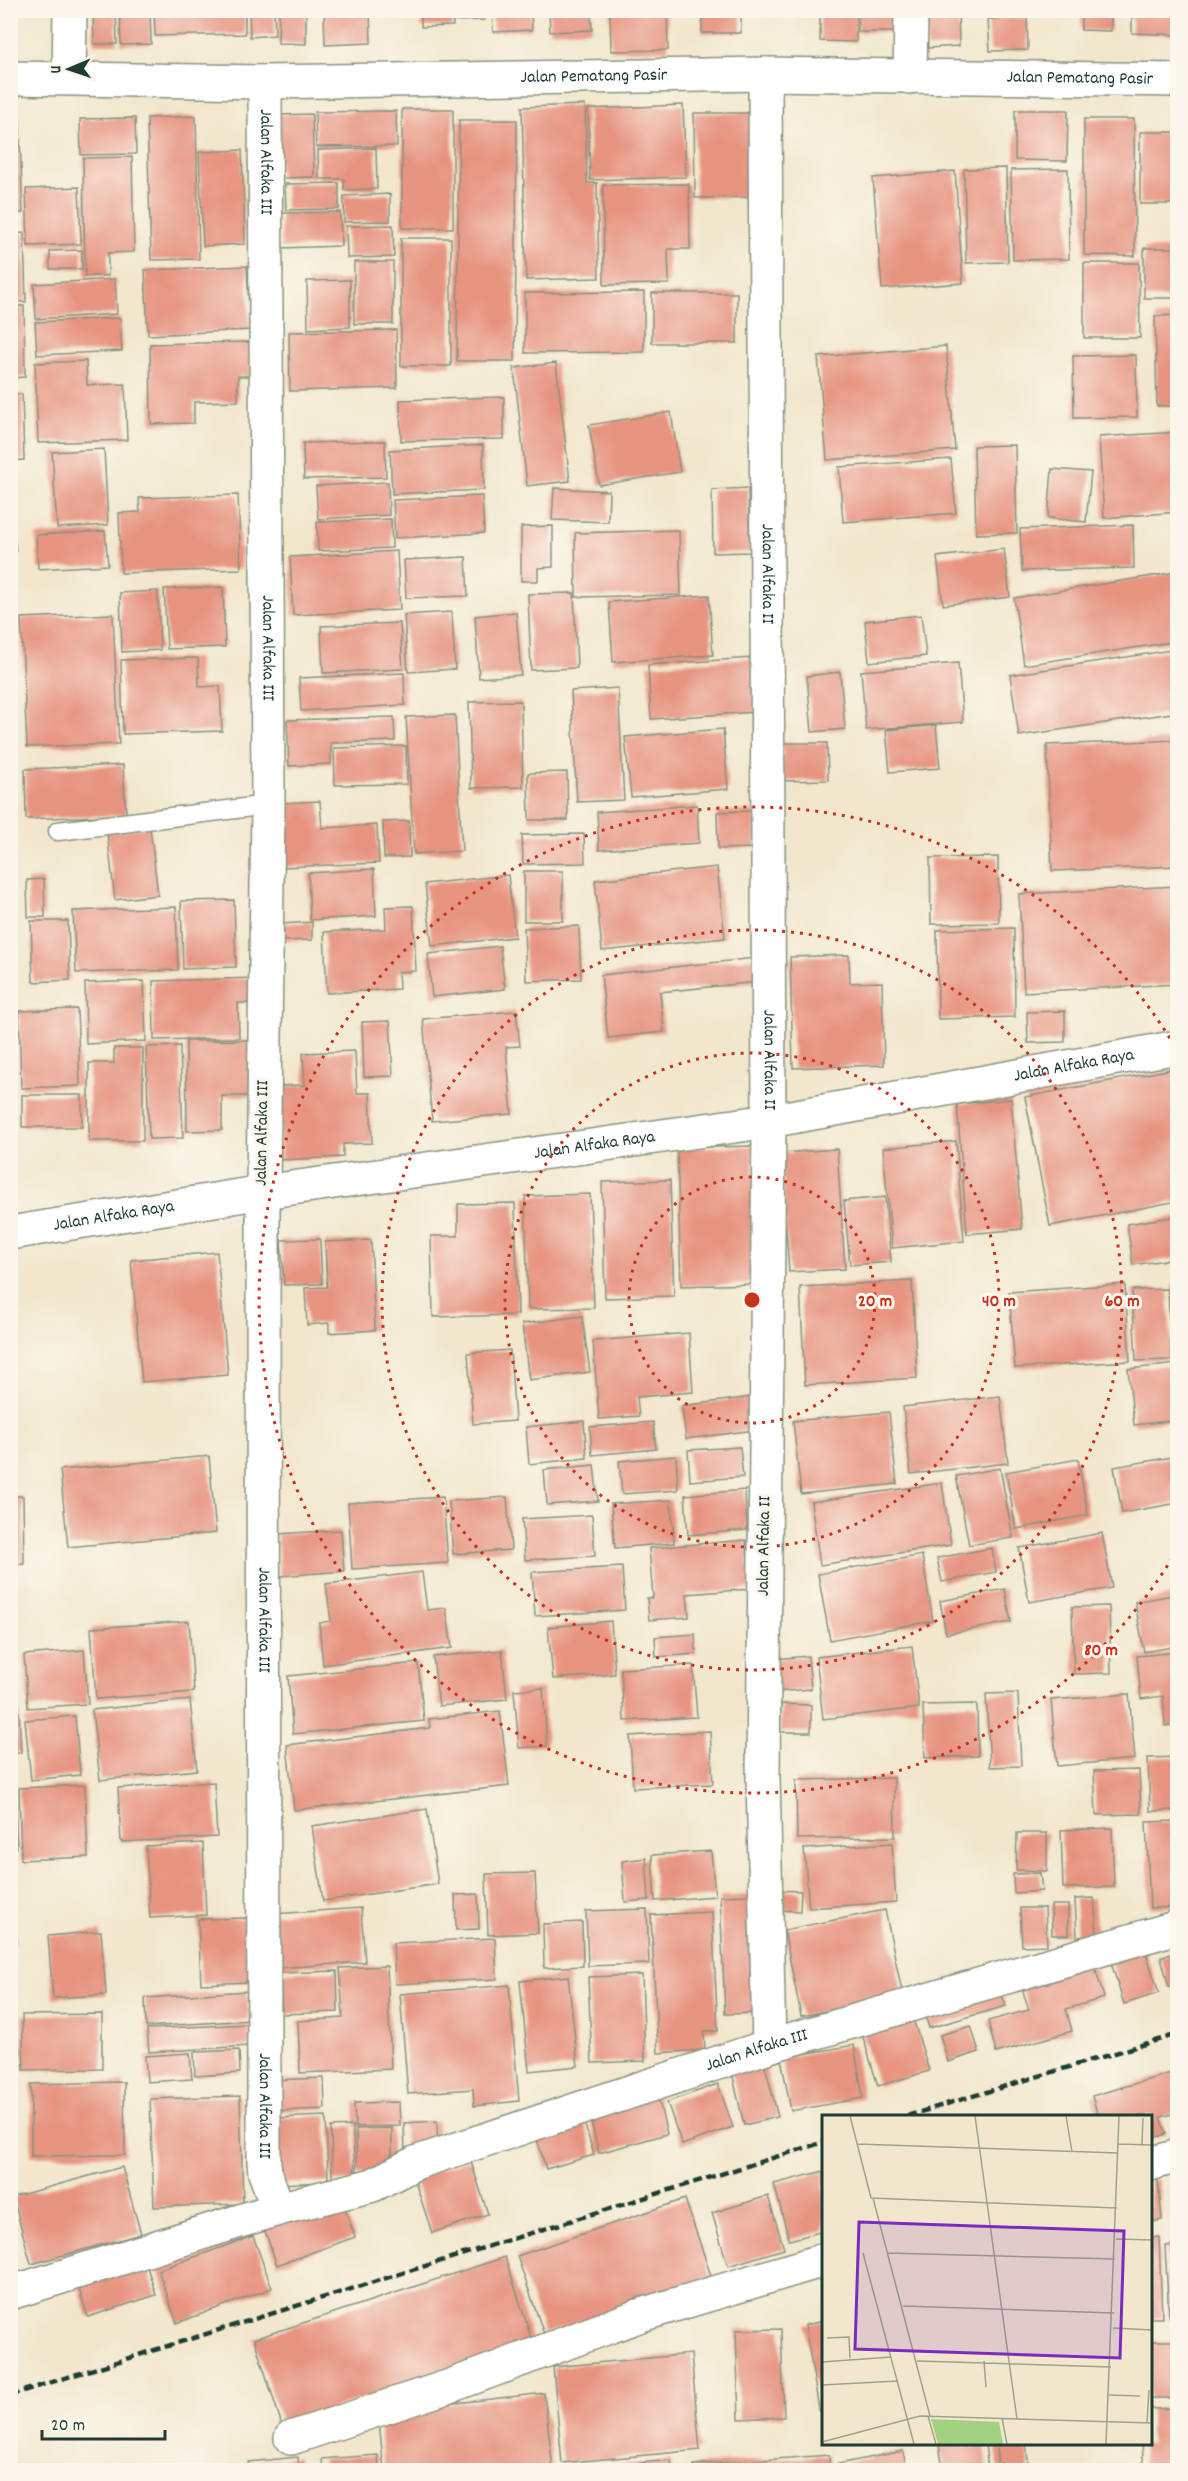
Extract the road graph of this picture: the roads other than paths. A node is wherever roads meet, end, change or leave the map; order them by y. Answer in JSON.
{"nodes":[{"id":1,"x":70,"y":10,"type":"edge"},
{"id":2,"x":911,"y":10,"type":"edge"},
{"id":3,"x":765,"y":74,"type":"junction"},
{"id":4,"x":909,"y":77,"type":"junction"},
{"id":5,"x":10,"y":78,"type":"edge"},
{"id":6,"x":69,"y":78,"type":"junction"},
{"id":7,"x":1178,"y":80,"type":"edge"},
{"id":8,"x":266,"y":82,"type":"junction"},
{"id":9,"x":267,"y":805,"type":"junction"},
{"id":10,"x":58,"y":831,"type":"dead end"},
{"id":11,"x":1178,"y":1047,"type":"edge"},
{"id":12,"x":769,"y":1120,"type":"junction"},
{"id":13,"x":263,"y":1192,"type":"junction"},
{"id":14,"x":10,"y":1233,"type":"edge"},
{"id":15,"x":1178,"y":1926,"type":"edge"},
{"id":16,"x":770,"y":2046,"type":"junction"},
{"id":17,"x":1178,"y":2156,"type":"edge"},
{"id":18,"x":1152,"y":2163,"type":"edge"},
{"id":19,"x":278,"y":2209,"type":"junction"},
{"id":20,"x":822,"y":2261,"type":"edge"},
{"id":21,"x":10,"y":2293,"type":"edge"},
{"id":22,"x":291,"y":2438,"type":"dead end"}],
"edges":[{"from":1,"to":6,"type":"street"},
{"from":2,"to":4,"type":"street"},
{"from":3,"to":4,"type":"street","name":"Jalan Pematang Pasir"},
{"from":3,"to":8,"type":"street","name":"Jalan Pematang Pasir"},
{"from":3,"to":12,"type":"street","name":"Jalan Alfaka II"},
{"from":4,"to":7,"type":"street","name":"Jalan Pematang Pasir"},
{"from":5,"to":6,"type":"street","name":"Jalan Pematang Pasir"},
{"from":6,"to":8,"type":"street","name":"Jalan Pematang Pasir"},
{"from":8,"to":9,"type":"street","name":"Jalan Alfaka III"},
{"from":9,"to":10,"type":"lane"},
{"from":9,"to":13,"type":"street","name":"Jalan Alfaka III"},
{"from":11,"to":12,"type":"street","name":"Jalan Alfaka Raya"},
{"from":12,"to":13,"type":"street","name":"Jalan Alfaka Raya"},
{"from":12,"to":16,"type":"street","name":"Jalan Alfaka II"},
{"from":13,"to":14,"type":"street","name":"Jalan Alfaka Raya"},
{"from":13,"to":19,"type":"street","name":"Jalan Alfaka III"},
{"from":15,"to":16,"type":"street","name":"Jalan Alfaka III"},
{"from":16,"to":19,"type":"street","name":"Jalan Alfaka III"},
{"from":17,"to":18,"type":"street"},
{"from":19,"to":21,"type":"street"},
{"from":20,"to":22,"type":"street"}]}
